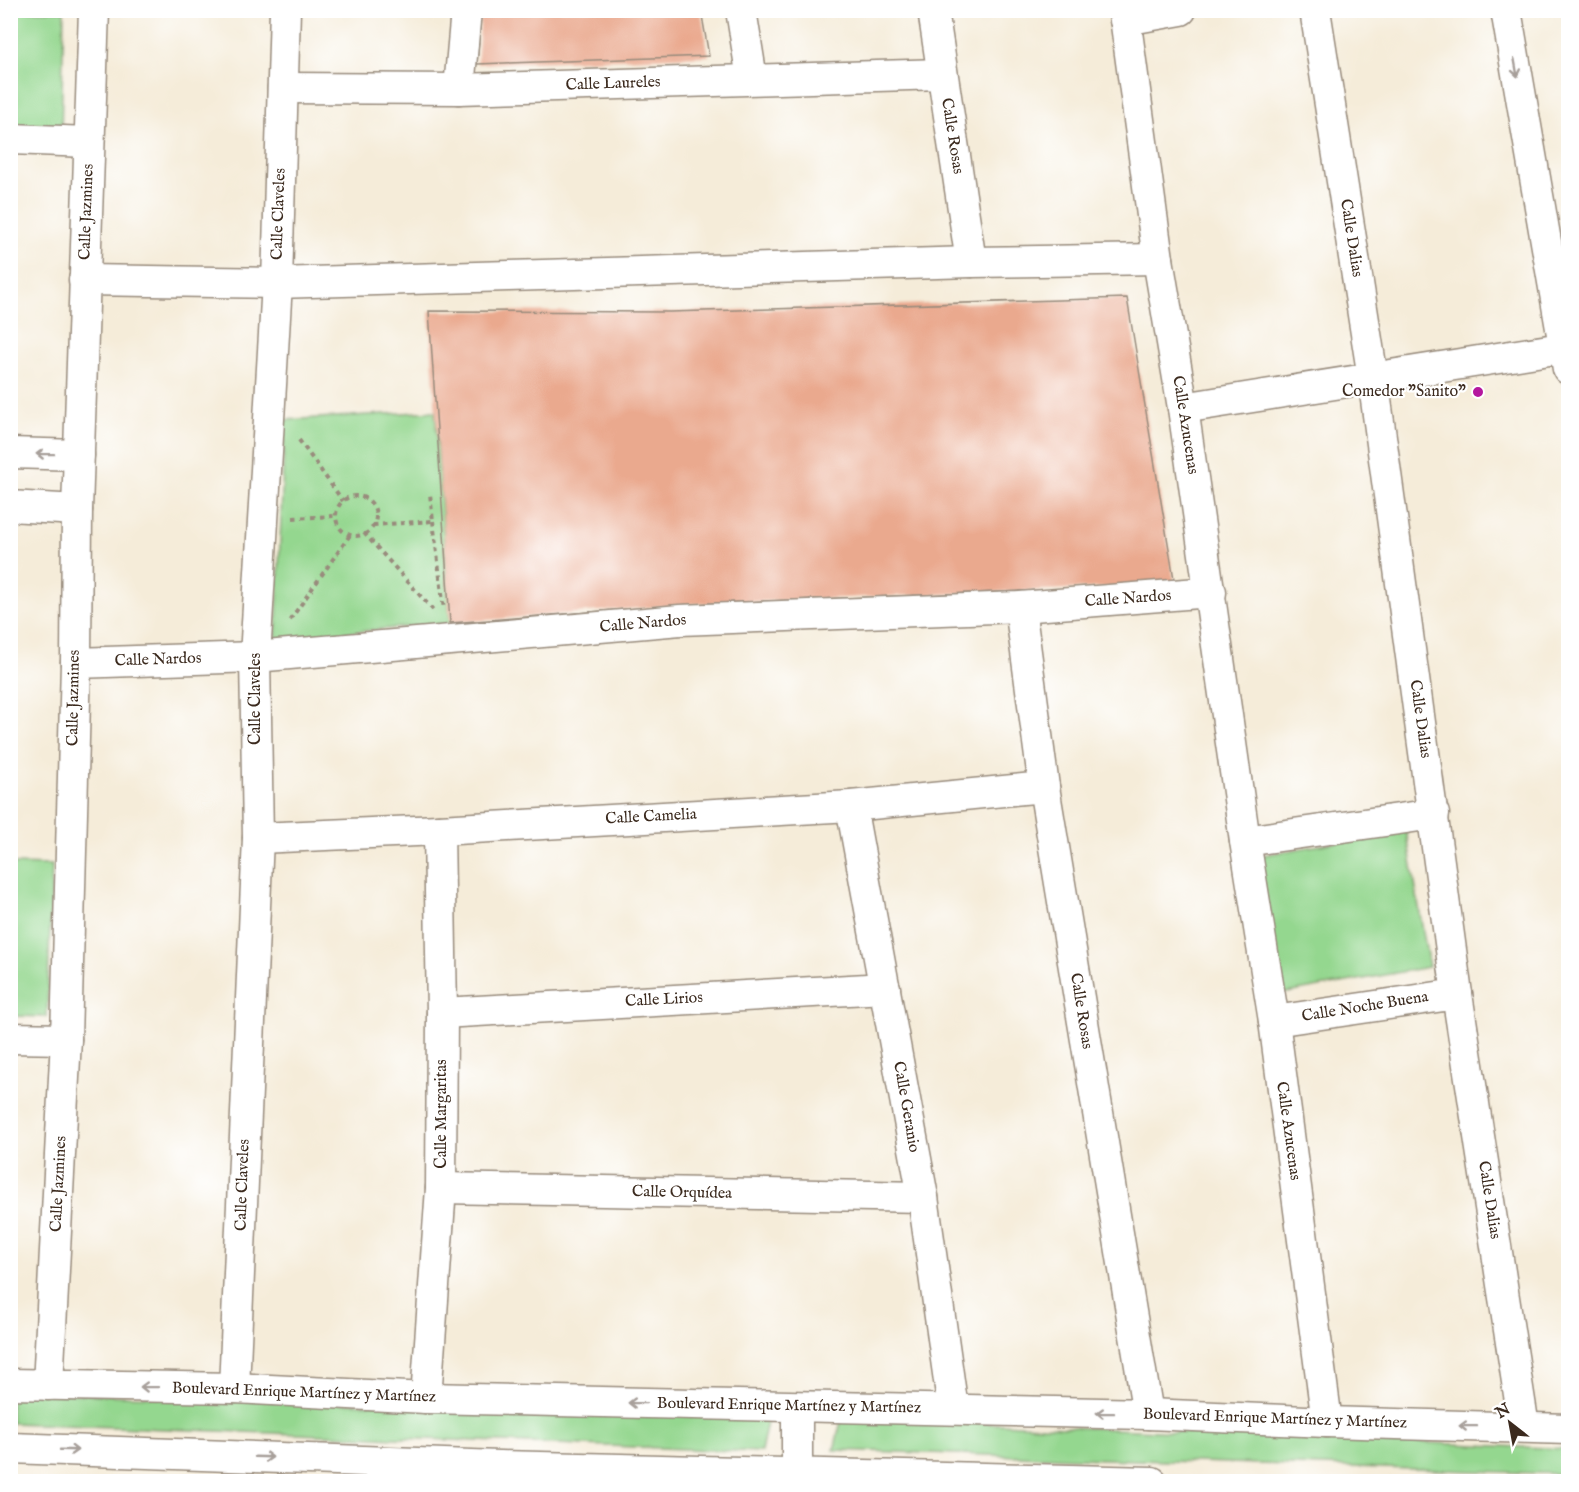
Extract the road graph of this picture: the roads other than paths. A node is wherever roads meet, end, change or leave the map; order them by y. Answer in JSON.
{"nodes":[{"id":1,"x":94,"y":10,"type":"edge"},
{"id":2,"x":285,"y":10,"type":"edge"},
{"id":3,"x":466,"y":10,"type":"edge"},
{"id":4,"x":741,"y":10,"type":"edge"},
{"id":5,"x":933,"y":10,"type":"edge"},
{"id":6,"x":1181,"y":10,"type":"edge"},
{"id":7,"x":1315,"y":10,"type":"edge"},
{"id":8,"x":1506,"y":10,"type":"edge"},
{"id":9,"x":1124,"y":15,"type":"edge"},
{"id":10,"x":942,"y":74,"type":"junction"},
{"id":11,"x":752,"y":79,"type":"junction"},
{"id":12,"x":283,"y":88,"type":"junction"},
{"id":13,"x":459,"y":89,"type":"junction"},
{"id":14,"x":10,"y":139,"type":"edge"},
{"id":15,"x":89,"y":142,"type":"junction"},
{"id":16,"x":1158,"y":259,"type":"junction"},
{"id":17,"x":971,"y":262,"type":"junction"},
{"id":18,"x":84,"y":280,"type":"junction"},
{"id":19,"x":277,"y":284,"type":"junction"},
{"id":20,"x":1567,"y":355,"type":"edge"},
{"id":21,"x":1373,"y":378,"type":"junction"},
{"id":22,"x":1183,"y":408,"type":"junction"},
{"id":23,"x":10,"y":453,"type":"edge"},
{"id":24,"x":79,"y":455,"type":"junction"},
{"id":25,"x":10,"y":506,"type":"edge"},
{"id":26,"x":77,"y":510,"type":"junction"},
{"id":27,"x":1210,"y":592,"type":"junction"},
{"id":28,"x":1020,"y":607,"type":"junction"},
{"id":29,"x":255,"y":657,"type":"junction"},
{"id":30,"x":76,"y":663,"type":"junction"},
{"id":31,"x":1044,"y":787,"type":"junction"},
{"id":32,"x":851,"y":806,"type":"junction"},
{"id":33,"x":1434,"y":814,"type":"junction"},
{"id":34,"x":439,"y":830,"type":"junction"},
{"id":35,"x":258,"y":838,"type":"junction"},
{"id":36,"x":1245,"y":841,"type":"junction"},
{"id":37,"x":885,"y":988,"type":"junction"},
{"id":38,"x":1457,"y":994,"type":"junction"},
{"id":39,"x":442,"y":1012,"type":"junction"},
{"id":40,"x":1274,"y":1021,"type":"junction"},
{"id":41,"x":10,"y":1038,"type":"edge"},
{"id":42,"x":66,"y":1039,"type":"junction"},
{"id":43,"x":441,"y":1188,"type":"junction"},
{"id":44,"x":923,"y":1197,"type":"junction"},
{"id":45,"x":10,"y":1384,"type":"edge"},
{"id":46,"x":48,"y":1385,"type":"junction"},
{"id":47,"x":234,"y":1388,"type":"junction"},
{"id":48,"x":426,"y":1398,"type":"junction"},
{"id":49,"x":798,"y":1407,"type":"junction"},
{"id":50,"x":953,"y":1409,"type":"junction"},
{"id":51,"x":1149,"y":1414,"type":"junction"},
{"id":52,"x":1328,"y":1422,"type":"junction"},
{"id":53,"x":1524,"y":1427,"type":"junction"},
{"id":54,"x":1569,"y":1429,"type":"edge"},
{"id":55,"x":10,"y":1448,"type":"edge"},
{"id":56,"x":217,"y":1469,"type":"edge"},
{"id":57,"x":499,"y":1474,"type":"edge"},
{"id":58,"x":616,"y":1475,"type":"edge"},
{"id":59,"x":797,"y":1477,"type":"edge"},
{"id":60,"x":1087,"y":1481,"type":"edge"},
{"id":61,"x":1152,"y":1482,"type":"edge"}],
"edges":[{"from":1,"to":15,"type":"street","name":"Calle Jazmines"},
{"from":2,"to":12,"type":"street","name":"Calle Claveles"},
{"from":3,"to":13,"type":"street"},
{"from":4,"to":11,"type":"street"},
{"from":5,"to":10,"type":"street","name":"Calle Rosas"},
{"from":6,"to":9,"type":"street"},
{"from":7,"to":21,"type":"street","name":"Calle Dalias"},
{"from":8,"to":20,"type":"street","one_way":true},
{"from":9,"to":16,"type":"street","name":"Calle Azucenas"},
{"from":10,"to":11,"type":"street","name":"Calle Laureles"},
{"from":10,"to":17,"type":"street","name":"Calle Rosas"},
{"from":11,"to":13,"type":"street","name":"Calle Laureles"},
{"from":12,"to":13,"type":"street","name":"Calle Laureles"},
{"from":12,"to":19,"type":"street","name":"Calle Claveles"},
{"from":14,"to":15,"type":"street"},
{"from":15,"to":18,"type":"street","name":"Calle Jazmines"},
{"from":16,"to":17,"type":"street"},
{"from":16,"to":22,"type":"street","name":"Calle Azucenas"},
{"from":17,"to":19,"type":"street"},
{"from":18,"to":19,"type":"street"},
{"from":18,"to":24,"type":"street","name":"Calle Jazmines"},
{"from":19,"to":29,"type":"street","name":"Calle Claveles"},
{"from":20,"to":21,"type":"street"},
{"from":21,"to":22,"type":"street"},
{"from":21,"to":33,"type":"street","name":"Calle Dalias"},
{"from":22,"to":27,"type":"street","name":"Calle Azucenas"},
{"from":24,"to":23,"type":"street","one_way":true},
{"from":24,"to":26,"type":"street","name":"Calle Jazmines"},
{"from":25,"to":26,"type":"street"},
{"from":26,"to":30,"type":"street","name":"Calle Jazmines"},
{"from":27,"to":28,"type":"street","name":"Calle Nardos"},
{"from":27,"to":36,"type":"street","name":"Calle Azucenas"},
{"from":28,"to":29,"type":"street","name":"Calle Nardos"},
{"from":28,"to":31,"type":"street","name":"Calle Rosas"},
{"from":29,"to":30,"type":"street","name":"Calle Nardos"},
{"from":29,"to":35,"type":"street","name":"Calle Claveles"},
{"from":30,"to":42,"type":"street","name":"Calle Jazmines"},
{"from":31,"to":32,"type":"street","name":"Calle Camelia"},
{"from":31,"to":51,"type":"street","name":"Calle Rosas"},
{"from":32,"to":34,"type":"street","name":"Calle Camelia"},
{"from":32,"to":37,"type":"street","name":"Calle Geranio"},
{"from":33,"to":36,"type":"street"},
{"from":33,"to":38,"type":"street","name":"Calle Dalias"},
{"from":34,"to":35,"type":"street","name":"Calle Camelia"},
{"from":34,"to":39,"type":"street","name":"Calle Margaritas"},
{"from":35,"to":47,"type":"street","name":"Calle Claveles"},
{"from":36,"to":40,"type":"street","name":"Calle Azucenas"},
{"from":37,"to":39,"type":"street","name":"Calle Lirios"},
{"from":37,"to":44,"type":"street","name":"Calle Geranio"},
{"from":38,"to":40,"type":"street","name":"Calle Noche Buena"},
{"from":38,"to":53,"type":"street","name":"Calle Dalias"},
{"from":39,"to":43,"type":"street","name":"Calle Margaritas"},
{"from":40,"to":52,"type":"street","name":"Calle Azucenas"},
{"from":41,"to":42,"type":"street"},
{"from":42,"to":46,"type":"street","name":"Calle Jazmines"},
{"from":43,"to":44,"type":"street","name":"Calle Orquídea"},
{"from":43,"to":48,"type":"street","name":"Calle Margaritas"},
{"from":44,"to":50,"type":"street","name":"Calle Geranio"},
{"from":45,"to":46,"type":"street","name":"Boulevard Enrique Martínez y Martínez"},
{"from":47,"to":46,"type":"street","name":"Boulevard Enrique Martínez y Martínez","one_way":true},
{"from":47,"to":48,"type":"street","name":"Boulevard Enrique Martínez y Martínez"},
{"from":49,"to":48,"type":"street","name":"Boulevard Enrique Martínez y Martínez","one_way":true},
{"from":49,"to":50,"type":"street","name":"Boulevard Enrique Martínez y Martínez"},
{"from":49,"to":59,"type":"street"},
{"from":51,"to":50,"type":"street","name":"Boulevard Enrique Martínez y Martínez","one_way":true},
{"from":51,"to":52,"type":"street","name":"Boulevard Enrique Martínez y Martínez"},
{"from":53,"to":52,"type":"street","name":"Boulevard Enrique Martínez y Martínez","one_way":true},
{"from":53,"to":54,"type":"street","name":"Boulevard Enrique Martínez y Martínez"},
{"from":55,"to":56,"type":"street","one_way":true},
{"from":56,"to":57,"type":"street","one_way":true},
{"from":57,"to":58,"type":"street"},
{"from":58,"to":59,"type":"street"},
{"from":59,"to":60,"type":"street"},
{"from":60,"to":61,"type":"street"}]}
